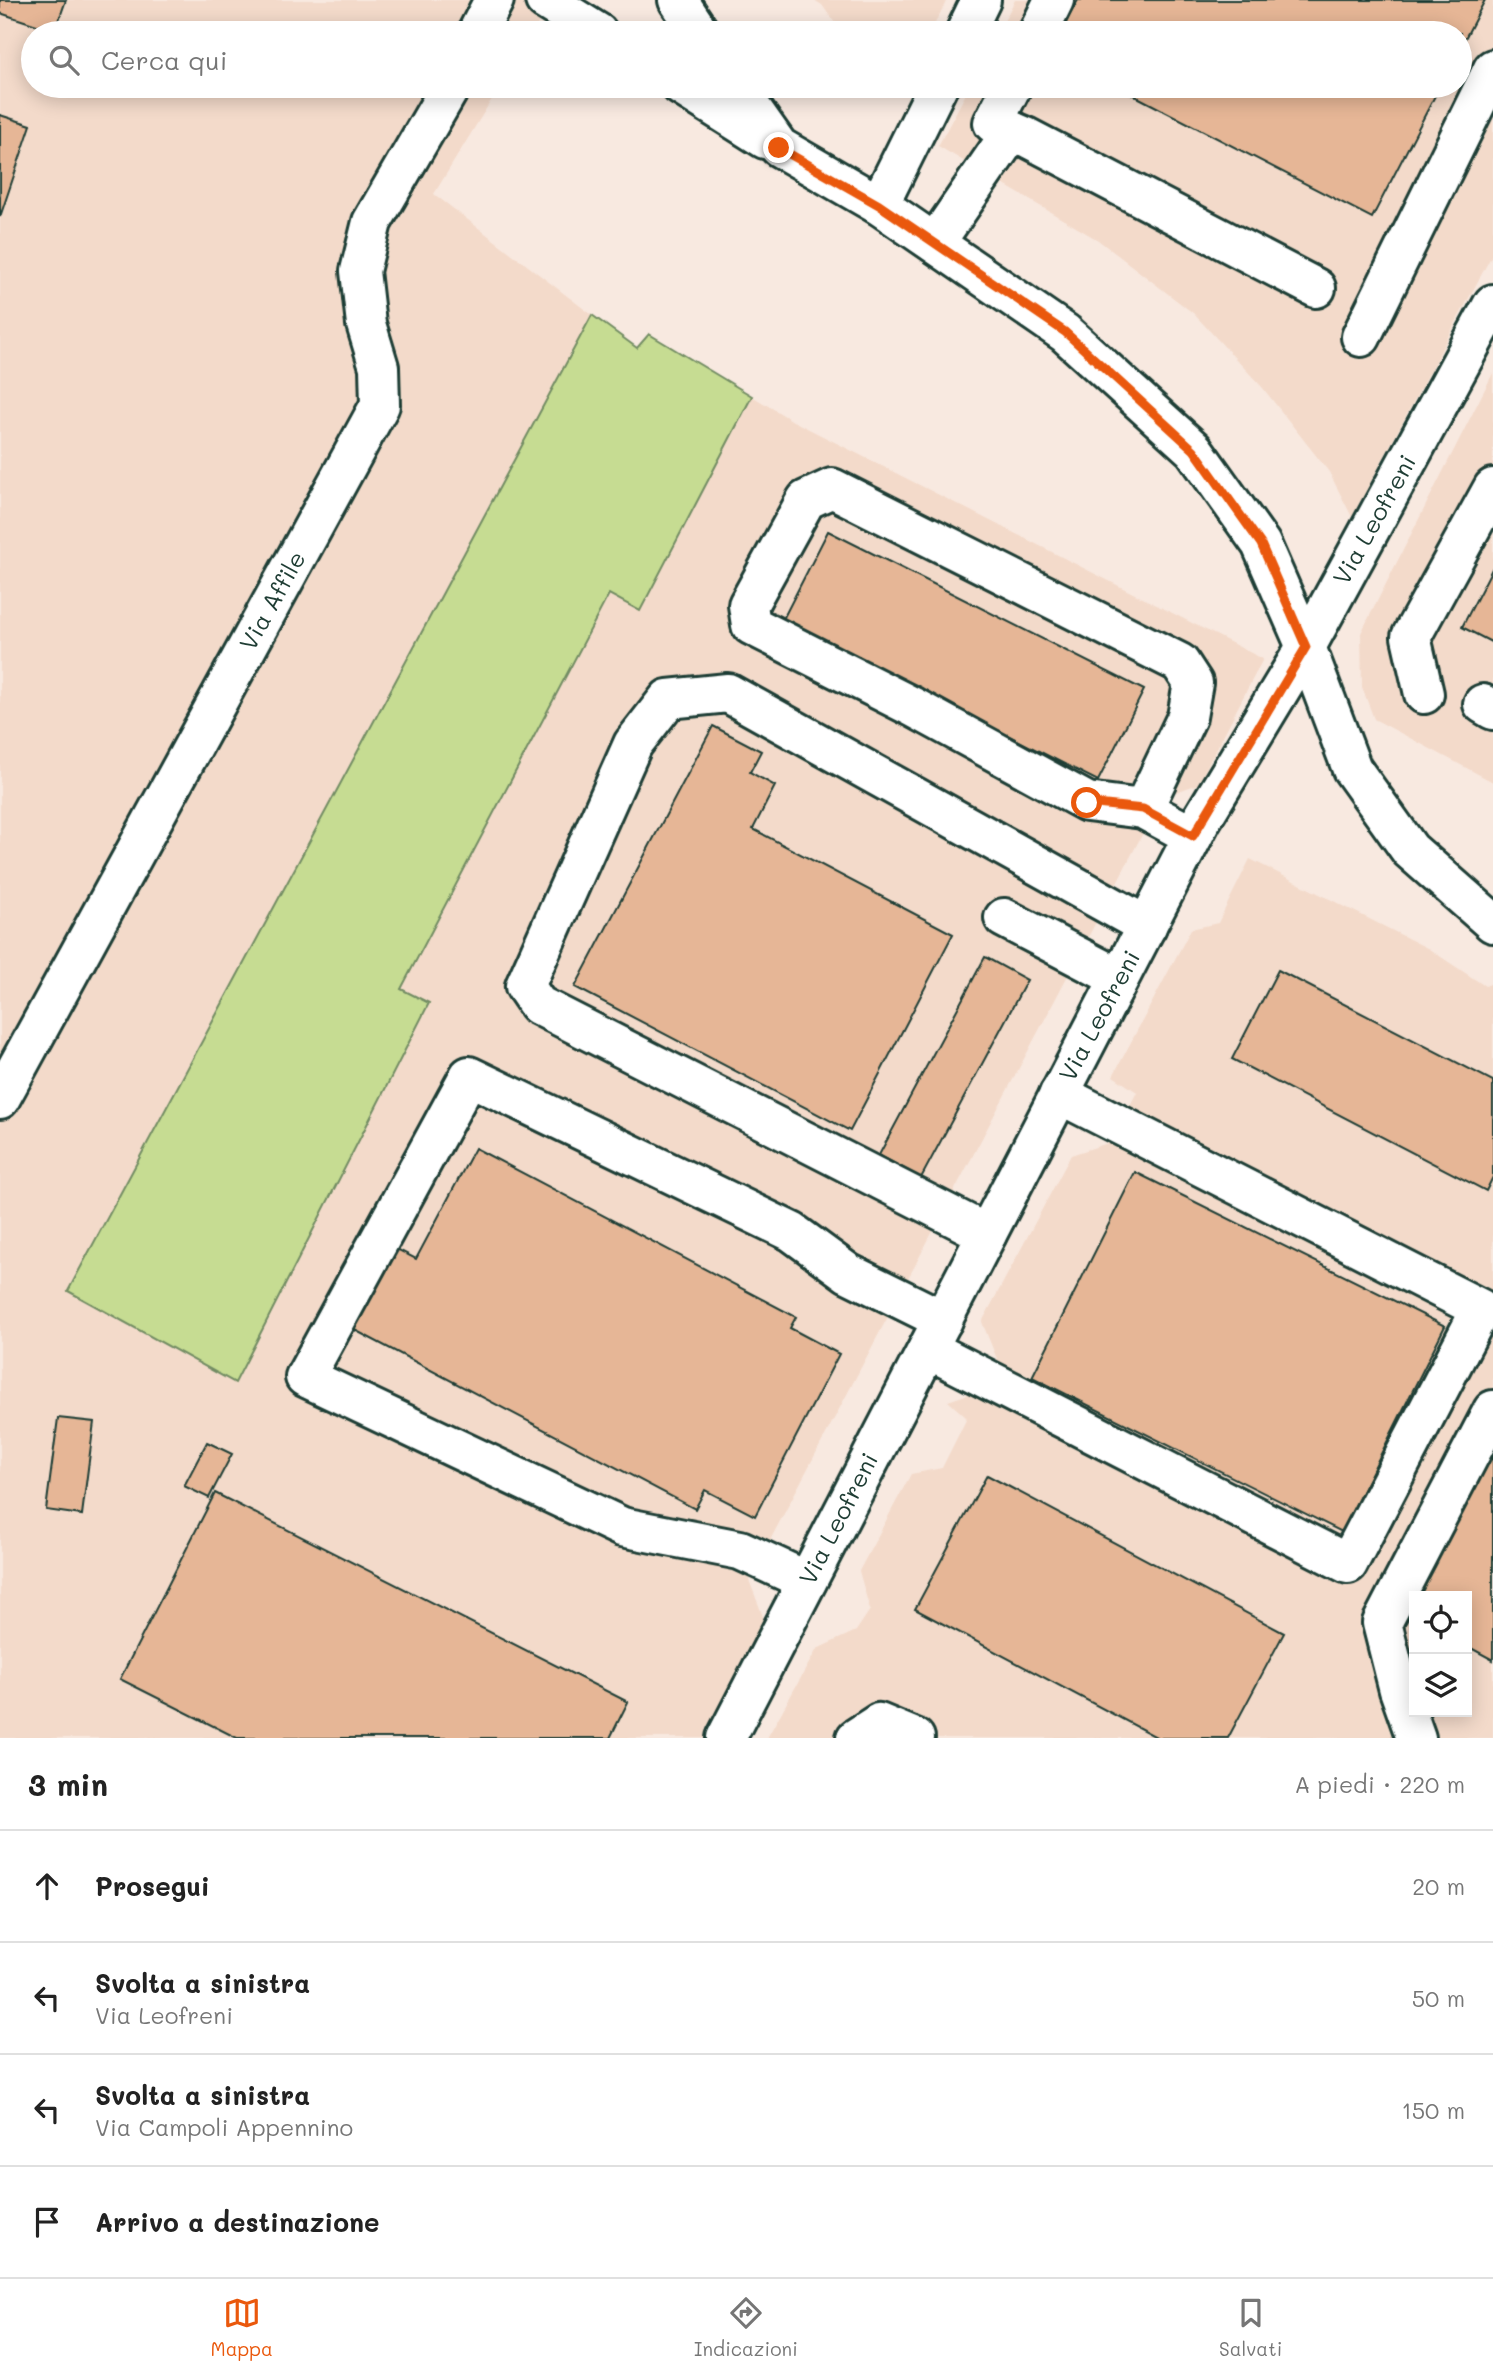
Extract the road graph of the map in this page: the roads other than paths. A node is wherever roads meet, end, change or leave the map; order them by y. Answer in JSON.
{"nodes":[{"id":1,"x":494,"y":0,"type":"edge"},
{"id":2,"x":545,"y":0,"type":"edge"},
{"id":3,"x":678,"y":0,"type":"edge"},
{"id":4,"x":981,"y":0,"type":"edge"},
{"id":5,"x":1054,"y":0,"type":"edge"},
{"id":6,"x":483,"y":21,"type":"edge"},
{"id":7,"x":579,"y":21,"type":"edge"},
{"id":8,"x":693,"y":21,"type":"edge"},
{"id":9,"x":971,"y":21,"type":"edge"},
{"id":10,"x":1044,"y":21,"type":"edge"},
{"id":11,"x":1493,"y":69,"type":"edge"},
{"id":12,"x":444,"y":98,"type":"edge"},
{"id":13,"x":700,"y":98,"type":"edge"},
{"id":14,"x":745,"y":98,"type":"edge"},
{"id":15,"x":932,"y":98,"type":"edge"},
{"id":16,"x":1006,"y":98,"type":"edge"},
{"id":17,"x":1012,"y":131,"type":"junction"},
{"id":18,"x":779,"y":148,"type":"junction"},
{"id":19,"x":879,"y":205,"type":"junction"},
{"id":20,"x":934,"y":243,"type":"junction"},
{"id":21,"x":1316,"y":288,"type":"dead end"},
{"id":22,"x":1493,"y":304,"type":"edge"},
{"id":23,"x":1361,"y":337,"type":"dead end"},
{"id":24,"x":1493,"y":488,"type":"edge"},
{"id":25,"x":1306,"y":647,"type":"junction"},
{"id":26,"x":1424,"y":694,"type":"dead end"},
{"id":27,"x":1143,"y":809,"type":"junction"},
{"id":28,"x":1193,"y":836,"type":"junction"},
{"id":29,"x":1004,"y":918,"type":"dead end"},
{"id":30,"x":1493,"y":923,"type":"edge"},
{"id":31,"x":1147,"y":926,"type":"junction"},
{"id":32,"x":1119,"y":978,"type":"junction"},
{"id":33,"x":1059,"y":1094,"type":"junction"},
{"id":34,"x":0,"y":1099,"type":"edge"},
{"id":35,"x":987,"y":1234,"type":"junction"},
{"id":36,"x":935,"y":1334,"type":"junction"},
{"id":37,"x":1493,"y":1409,"type":"edge"},
{"id":38,"x":807,"y":1581,"type":"junction"},
{"id":39,"x":726,"y":1738,"type":"edge"},
{"id":40,"x":856,"y":1738,"type":"edge"},
{"id":41,"x":915,"y":1738,"type":"edge"},
{"id":42,"x":1416,"y":1738,"type":"edge"}],
"edges":[{"from":1,"to":6,"type":"street"},
{"from":2,"to":7,"type":"street"},
{"from":3,"to":8,"type":"street"},
{"from":4,"to":9,"type":"street"},
{"from":5,"to":10,"type":"street"},
{"from":11,"to":23,"type":"street"},
{"from":12,"to":34,"type":"street","name":"Via Affile"},
{"from":13,"to":18,"type":"street"},
{"from":14,"to":18,"type":"street"},
{"from":15,"to":19,"type":"street"},
{"from":16,"to":17,"type":"street"},
{"from":17,"to":20,"type":"street"},
{"from":17,"to":21,"type":"street"},
{"from":18,"to":19,"type":"street"},
{"from":19,"to":20,"type":"street"},
{"from":20,"to":25,"type":"street"},
{"from":22,"to":25,"type":"street","name":"Via Leofreni"},
{"from":24,"to":26,"type":"street"},
{"from":25,"to":28,"type":"street","name":"Via Leofreni"},
{"from":25,"to":30,"type":"street"},
{"from":27,"to":27,"type":"street"},
{"from":27,"to":28,"type":"street"},
{"from":28,"to":31,"type":"street","name":"Via Leofreni"},
{"from":29,"to":32,"type":"street"},
{"from":31,"to":32,"type":"street","name":"Via Leofreni"},
{"from":31,"to":35,"type":"street"},
{"from":32,"to":33,"type":"street","name":"Via Leofreni"},
{"from":33,"to":35,"type":"street","name":"Via Leofreni"},
{"from":33,"to":36,"type":"street"},
{"from":35,"to":36,"type":"street","name":"Via Leofreni"},
{"from":36,"to":38,"type":"street","name":"Via Leofreni"},
{"from":36,"to":38,"type":"street"},
{"from":37,"to":42,"type":"street"},
{"from":38,"to":39,"type":"street","name":"Via Leofreni"},
{"from":40,"to":41,"type":"street"}]}
